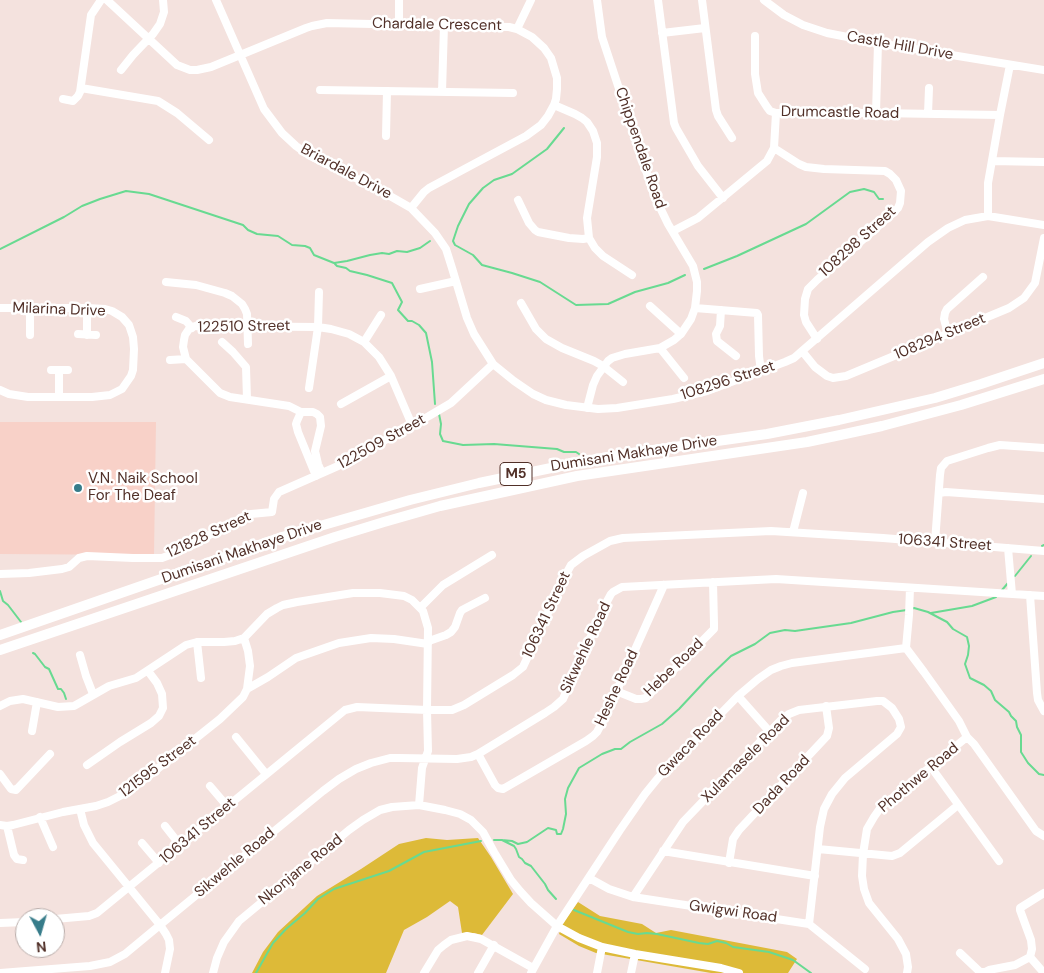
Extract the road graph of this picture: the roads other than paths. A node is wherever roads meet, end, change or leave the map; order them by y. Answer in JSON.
{"nodes":[{"id":1,"x":101,"y":0,"type":"edge"},
{"id":2,"x":107,"y":0,"type":"edge"},
{"id":3,"x":163,"y":0,"type":"edge"},
{"id":4,"x":216,"y":0,"type":"edge"},
{"id":5,"x":399,"y":0,"type":"edge"},
{"id":6,"x":531,"y":0,"type":"edge"},
{"id":7,"x":597,"y":0,"type":"edge"},
{"id":8,"x":658,"y":0,"type":"edge"},
{"id":9,"x":702,"y":0,"type":"edge"},
{"id":10,"x":764,"y":0,"type":"edge"},
{"id":11,"x":399,"y":24,"type":"junction"},
{"id":12,"x":444,"y":25,"type":"junction"},
{"id":13,"x":706,"y":28,"type":"junction"},
{"id":14,"x":517,"y":29,"type":"junction"},
{"id":15,"x":662,"y":33,"type":"junction"},
{"id":16,"x":756,"y":36,"type":"dead end"},
{"id":17,"x":149,"y":39,"type":"junction"},
{"id":18,"x":878,"y":43,"type":"junction"},
{"id":19,"x":240,"y":56,"type":"junction"},
{"id":20,"x":1010,"y":65,"type":"junction"},
{"id":21,"x":121,"y":70,"type":"dead end"},
{"id":22,"x":1044,"y":70,"type":"edge"},
{"id":23,"x":81,"y":88,"type":"junction"},
{"id":24,"x":929,"y":88,"type":"dead end"},
{"id":25,"x":320,"y":90,"type":"dead end"},
{"id":26,"x":387,"y":91,"type":"junction"},
{"id":27,"x":442,"y":92,"type":"junction"},
{"id":28,"x":513,"y":93,"type":"dead end"},
{"id":29,"x":63,"y":100,"type":"dead end"},
{"id":30,"x":554,"y":106,"type":"junction"},
{"id":31,"x":776,"y":113,"type":"junction"},
{"id":32,"x":876,"y":113,"type":"junction"},
{"id":33,"x":928,"y":114,"type":"junction"},
{"id":34,"x":1000,"y":115,"type":"junction"},
{"id":35,"x":386,"y":136,"type":"dead end"},
{"id":36,"x":732,"y":138,"type":"dead end"},
{"id":37,"x":209,"y":140,"type":"dead end"},
{"id":38,"x":774,"y":148,"type":"junction"},
{"id":39,"x":992,"y":161,"type":"junction"},
{"id":40,"x":1044,"y":162,"type":"edge"},
{"id":41,"x":723,"y":198,"type":"junction"},
{"id":42,"x":518,"y":200,"type":"dead end"},
{"id":43,"x":411,"y":208,"type":"junction"},
{"id":44,"x":988,"y":216,"type":"junction"},
{"id":45,"x":1044,"y":225,"type":"edge"},
{"id":46,"x":673,"y":231,"type":"junction"},
{"id":47,"x":589,"y":238,"type":"junction"},
{"id":48,"x":1044,"y":238,"type":"edge"},
{"id":49,"x":632,"y":275,"type":"dead end"},
{"id":50,"x":983,"y":278,"type":"dead end"},
{"id":51,"x":456,"y":281,"type":"junction"},
{"id":52,"x":166,"y":282,"type":"dead end"},
{"id":53,"x":1035,"y":283,"type":"junction"},
{"id":54,"x":1044,"y":287,"type":"edge"},
{"id":55,"x":420,"y":289,"type":"dead end"},
{"id":56,"x":319,"y":292,"type":"dead end"},
{"id":57,"x":521,"y":303,"type":"dead end"},
{"id":58,"x":650,"y":306,"type":"dead end"},
{"id":59,"x":0,"y":308,"type":"edge"},
{"id":60,"x":30,"y":308,"type":"junction"},
{"id":61,"x":87,"y":308,"type":"junction"},
{"id":62,"x":695,"y":308,"type":"junction"},
{"id":63,"x":720,"y":310,"type":"junction"},
{"id":64,"x":381,"y":316,"type":"dead end"},
{"id":65,"x":176,"y":317,"type":"dead end"},
{"id":66,"x":247,"y":326,"type":"junction"},
{"id":67,"x":318,"y":327,"type":"junction"},
{"id":68,"x":192,"y":328,"type":"junction"},
{"id":69,"x":78,"y":334,"type":"dead end"},
{"id":70,"x":87,"y":334,"type":"junction"},
{"id":71,"x":681,"y":334,"type":"junction"},
{"id":72,"x":948,"y":334,"type":"junction"},
{"id":73,"x":30,"y":335,"type":"dead end"},
{"id":74,"x":96,"y":335,"type":"dead end"},
{"id":75,"x":817,"y":339,"type":"junction"},
{"id":76,"x":222,"y":342,"type":"dead end"},
{"id":77,"x":364,"y":342,"type":"junction"},
{"id":78,"x":248,"y":344,"type":"dead end"},
{"id":79,"x":660,"y":348,"type":"junction"},
{"id":80,"x":802,"y":351,"type":"junction"},
{"id":81,"x":736,"y":356,"type":"dead end"},
{"id":82,"x":1044,"y":356,"type":"edge"},
{"id":83,"x":186,"y":359,"type":"junction"},
{"id":84,"x":170,"y":360,"type":"dead end"},
{"id":85,"x":1044,"y":363,"type":"edge"},
{"id":86,"x":493,"y":364,"type":"junction"},
{"id":87,"x":603,"y":366,"type":"junction"},
{"id":88,"x":59,"y":370,"type":"dead end"},
{"id":89,"x":761,"y":371,"type":"junction"},
{"id":90,"x":391,"y":376,"type":"junction"},
{"id":91,"x":684,"y":378,"type":"dead end"},
{"id":92,"x":1044,"y":379,"type":"edge"},
{"id":93,"x":623,"y":382,"type":"dead end"},
{"id":94,"x":981,"y":384,"type":"junction"},
{"id":95,"x":309,"y":388,"type":"dead end"},
{"id":96,"x":0,"y":390,"type":"edge"},
{"id":97,"x":59,"y":397,"type":"junction"},
{"id":98,"x":247,"y":400,"type":"junction"},
{"id":99,"x":341,"y":404,"type":"dead end"},
{"id":100,"x":587,"y":408,"type":"junction"},
{"id":101,"x":302,"y":412,"type":"junction"},
{"id":102,"x":412,"y":425,"type":"junction"},
{"id":103,"x":1044,"y":448,"type":"edge"},
{"id":104,"x":319,"y":475,"type":"junction"},
{"id":105,"x":803,"y":493,"type":"dead end"},
{"id":106,"x":939,"y":493,"type":"junction"},
{"id":107,"x":1044,"y":499,"type":"edge"},
{"id":108,"x":272,"y":512,"type":"joint"},
{"id":109,"x":793,"y":532,"type":"junction"},
{"id":110,"x":935,"y":542,"type":"junction"},
{"id":111,"x":1008,"y":548,"type":"junction"},
{"id":112,"x":1044,"y":550,"type":"edge"},
{"id":113,"x":492,"y":555,"type":"dead end"},
{"id":114,"x":0,"y":574,"type":"edge"},
{"id":115,"x":714,"y":582,"type":"junction"},
{"id":116,"x":664,"y":584,"type":"junction"},
{"id":117,"x":910,"y":588,"type":"junction"},
{"id":118,"x":1012,"y":594,"type":"junction"},
{"id":119,"x":1030,"y":595,"type":"junction"},
{"id":120,"x":1044,"y":596,"type":"edge"},
{"id":121,"x":485,"y":598,"type":"dead end"},
{"id":122,"x":420,"y":608,"type":"junction"},
{"id":123,"x":0,"y":635,"type":"edge"},
{"id":124,"x":244,"y":638,"type":"junction"},
{"id":125,"x":196,"y":642,"type":"junction"},
{"id":126,"x":428,"y":643,"type":"junction"},
{"id":127,"x":906,"y":648,"type":"junction"},
{"id":128,"x":0,"y":650,"type":"edge"},
{"id":129,"x":80,"y":655,"type":"dead end"},
{"id":130,"x":148,"y":670,"type":"junction"},
{"id":131,"x":201,"y":678,"type":"dead end"},
{"id":132,"x":247,"y":689,"type":"junction"},
{"id":133,"x":616,"y":691,"type":"junction"},
{"id":134,"x":93,"y":694,"type":"junction"},
{"id":135,"x":738,"y":696,"type":"junction"},
{"id":136,"x":37,"y":702,"type":"junction"},
{"id":137,"x":0,"y":706,"type":"edge"},
{"id":138,"x":826,"y":706,"type":"junction"},
{"id":139,"x":427,"y":710,"type":"junction"},
{"id":140,"x":1044,"y":711,"type":"edge"},
{"id":141,"x":32,"y":731,"type":"dead end"},
{"id":142,"x":769,"y":731,"type":"junction"},
{"id":143,"x":236,"y":737,"type":"dead end"},
{"id":144,"x":967,"y":737,"type":"junction"},
{"id":145,"x":50,"y":754,"type":"dead end"},
{"id":146,"x":478,"y":754,"type":"junction"},
{"id":147,"x":426,"y":759,"type":"junction"},
{"id":148,"x":87,"y":765,"type":"dead end"},
{"id":149,"x":931,"y":767,"type":"junction"},
{"id":150,"x":0,"y":774,"type":"edge"},
{"id":151,"x":266,"y":774,"type":"junction"},
{"id":152,"x":210,"y":786,"type":"dead end"},
{"id":153,"x":958,"y":804,"type":"junction"},
{"id":154,"x":419,"y":805,"type":"junction"},
{"id":155,"x":227,"y":806,"type":"junction"},
{"id":156,"x":80,"y":809,"type":"junction"},
{"id":157,"x":40,"y":817,"type":"junction"},
{"id":158,"x":4,"y":825,"type":"edge"},
{"id":159,"x":165,"y":826,"type":"dead end"},
{"id":160,"x":1044,"y":836,"type":"edge"},
{"id":161,"x":142,"y":843,"type":"dead end"},
{"id":162,"x":180,"y":845,"type":"junction"},
{"id":163,"x":53,"y":847,"type":"dead end"},
{"id":164,"x":818,"y":849,"type":"junction"},
{"id":165,"x":663,"y":851,"type":"junction"},
{"id":166,"x":863,"y":854,"type":"junction"},
{"id":167,"x":23,"y":860,"type":"dead end"},
{"id":168,"x":999,"y":861,"type":"dead end"},
{"id":169,"x":158,"y":863,"type":"junction"},
{"id":170,"x":729,"y":863,"type":"junction"},
{"id":171,"x":815,"y":876,"type":"junction"},
{"id":172,"x":589,"y":878,"type":"junction"},
{"id":173,"x":129,"y":887,"type":"junction"},
{"id":174,"x":1044,"y":893,"type":"edge"},
{"id":175,"x":633,"y":897,"type":"junction"},
{"id":176,"x":65,"y":918,"type":"edge"},
{"id":177,"x":15,"y":922,"type":"edge"},
{"id":178,"x":0,"y":923,"type":"edge"},
{"id":179,"x":809,"y":924,"type":"junction"},
{"id":180,"x":160,"y":925,"type":"junction"},
{"id":181,"x":557,"y":926,"type":"junction"},
{"id":182,"x":494,"y":945,"type":"junction"},
{"id":183,"x":602,"y":947,"type":"junction"},
{"id":184,"x":635,"y":954,"type":"junction"},
{"id":185,"x":960,"y":954,"type":"dead end"},
{"id":186,"x":1030,"y":957,"type":"junction"},
{"id":187,"x":1014,"y":969,"type":"edge"},
{"id":188,"x":532,"y":970,"type":"edge"},
{"id":189,"x":865,"y":970,"type":"dead end"},
{"id":190,"x":0,"y":973,"type":"edge"},
{"id":191,"x":165,"y":973,"type":"edge"},
{"id":192,"x":213,"y":973,"type":"edge"},
{"id":193,"x":424,"y":973,"type":"edge"},
{"id":194,"x":478,"y":973,"type":"edge"},
{"id":195,"x":597,"y":973,"type":"edge"},
{"id":196,"x":631,"y":973,"type":"edge"},
{"id":197,"x":739,"y":973,"type":"edge"},
{"id":198,"x":907,"y":973,"type":"edge"},
{"id":199,"x":984,"y":973,"type":"edge"},
{"id":200,"x":1044,"y":973,"type":"edge"}],
"edges":[{"from":1,"to":23,"type":"street"},
{"from":2,"to":17,"type":"street","name":"Chardale Crescent"},
{"from":3,"to":17,"type":"street"},
{"from":4,"to":19,"type":"street","name":"Briardale Drive"},
{"from":5,"to":11,"type":"street"},
{"from":6,"to":14,"type":"street"},
{"from":7,"to":46,"type":"street","name":"Chippendale Road"},
{"from":8,"to":15,"type":"street"},
{"from":9,"to":13,"type":"street"},
{"from":10,"to":18,"type":"street","name":"Castle Hill Drive"},
{"from":11,"to":12,"type":"street","name":"Chardale Crescent"},
{"from":11,"to":19,"type":"street","name":"Chardale Crescent"},
{"from":12,"to":14,"type":"street","name":"Chardale Crescent"},
{"from":12,"to":27,"type":"street"},
{"from":13,"to":15,"type":"street"},
{"from":13,"to":36,"type":"street"},
{"from":14,"to":30,"type":"street","name":"Chardale Crescent"},
{"from":15,"to":41,"type":"street"},
{"from":16,"to":31,"type":"street","name":"Drumcastle Road"},
{"from":17,"to":19,"type":"street","name":"Chardale Crescent"},
{"from":17,"to":21,"type":"street"},
{"from":18,"to":20,"type":"street","name":"Castle Hill Drive"},
{"from":18,"to":32,"type":"street"},
{"from":19,"to":43,"type":"street","name":"Briardale Drive"},
{"from":20,"to":22,"type":"street","name":"Castle Hill Drive"},
{"from":20,"to":34,"type":"street"},
{"from":23,"to":29,"type":"street"},
{"from":23,"to":37,"type":"street"},
{"from":24,"to":33,"type":"street"},
{"from":25,"to":26,"type":"street"},
{"from":26,"to":27,"type":"street"},
{"from":26,"to":35,"type":"street"},
{"from":27,"to":28,"type":"street"},
{"from":30,"to":43,"type":"street","name":"Chardale Crescent"},
{"from":30,"to":47,"type":"street"},
{"from":31,"to":32,"type":"street","name":"Drumcastle Road"},
{"from":31,"to":38,"type":"street"},
{"from":32,"to":33,"type":"street","name":"Drumcastle Road"},
{"from":33,"to":34,"type":"street","name":"Drumcastle Road"},
{"from":34,"to":39,"type":"street"},
{"from":38,"to":41,"type":"street"},
{"from":38,"to":75,"type":"street","name":"108298 Street"},
{"from":39,"to":40,"type":"street"},
{"from":39,"to":44,"type":"street"},
{"from":41,"to":46,"type":"street"},
{"from":42,"to":47,"type":"street"},
{"from":43,"to":51,"type":"street","name":"108296 Street"},
{"from":44,"to":45,"type":"street","name":"108296 Street"},
{"from":44,"to":75,"type":"street","name":"108296 Street"},
{"from":46,"to":62,"type":"street","name":"Chippendale Road"},
{"from":47,"to":49,"type":"street"},
{"from":48,"to":53,"type":"street","name":"108294 Street"},
{"from":50,"to":72,"type":"street"},
{"from":51,"to":55,"type":"street"},
{"from":51,"to":86,"type":"street","name":"108296 Street"},
{"from":52,"to":66,"type":"street"},
{"from":53,"to":54,"type":"street"},
{"from":53,"to":72,"type":"street","name":"108294 Street"},
{"from":56,"to":67,"type":"street"},
{"from":57,"to":87,"type":"street"},
{"from":58,"to":71,"type":"street"},
{"from":59,"to":60,"type":"street","name":"Milarina Drive"},
{"from":60,"to":61,"type":"street","name":"Milarina Drive"},
{"from":60,"to":73,"type":"street"},
{"from":61,"to":70,"type":"street"},
{"from":61,"to":97,"type":"street","name":"Milarina Drive"},
{"from":62,"to":63,"type":"street"},
{"from":62,"to":71,"type":"street","name":"Chippendale Road"},
{"from":63,"to":81,"type":"street"},
{"from":63,"to":89,"type":"street"},
{"from":64,"to":77,"type":"street"},
{"from":65,"to":68,"type":"street"},
{"from":66,"to":67,"type":"street","name":"122510 Street"},
{"from":66,"to":68,"type":"street","name":"122510 Street"},
{"from":66,"to":78,"type":"street"},
{"from":67,"to":77,"type":"street","name":"122510 Street"},
{"from":67,"to":95,"type":"street"},
{"from":68,"to":83,"type":"street","name":"122510 Street"},
{"from":69,"to":70,"type":"street"},
{"from":70,"to":74,"type":"street"},
{"from":71,"to":79,"type":"street","name":"Chippendale Road"},
{"from":72,"to":80,"type":"street","name":"108294 Street"},
{"from":75,"to":80,"type":"street","name":"108296 Street"},
{"from":76,"to":98,"type":"street"},
{"from":77,"to":90,"type":"street","name":"122510 Street"},
{"from":79,"to":87,"type":"street","name":"Chippendale Road"},
{"from":79,"to":91,"type":"street"},
{"from":80,"to":89,"type":"street","name":"108296 Street"},
{"from":82,"to":94,"type":"main road"},
{"from":83,"to":84,"type":"street"},
{"from":83,"to":98,"type":"street"},
{"from":85,"to":94,"type":"main road","name":"Dumisani Makhaye Drive","number":"M5"},
{"from":86,"to":100,"type":"street","name":"108296 Street"},
{"from":86,"to":102,"type":"street","name":"122509 Street"},
{"from":87,"to":93,"type":"street"},
{"from":87,"to":100,"type":"street"},
{"from":88,"to":97,"type":"street"},
{"from":89,"to":100,"type":"street","name":"108296 Street"},
{"from":90,"to":99,"type":"street"},
{"from":90,"to":102,"type":"street","name":"122510 Street"},
{"from":92,"to":128,"type":"main road","name":"Dumisani Makhaye Drive","number":"M5"},
{"from":94,"to":123,"type":"main road","name":"Dumisani Makhaye Drive","number":"M5"},
{"from":96,"to":97,"type":"street","name":"Milarina Drive"},
{"from":98,"to":101,"type":"street"},
{"from":101,"to":104,"type":"street"},
{"from":101,"to":104,"type":"street"},
{"from":102,"to":104,"type":"street","name":"122509 Street"},
{"from":103,"to":106,"type":"street"},
{"from":104,"to":108,"type":"street","name":"122509 Street"},
{"from":105,"to":109,"type":"street"},
{"from":106,"to":107,"type":"street"},
{"from":106,"to":110,"type":"street"},
{"from":108,"to":114,"type":"street","name":"121828 Street"},
{"from":109,"to":110,"type":"street","name":"106341 Street"},
{"from":109,"to":139,"type":"street","name":"106341 Street"},
{"from":110,"to":111,"type":"street","name":"106341 Street"},
{"from":111,"to":112,"type":"street","name":"106341 Street"},
{"from":111,"to":118,"type":"street","name":"106341 Street"},
{"from":113,"to":122,"type":"street"},
{"from":115,"to":116,"type":"street","name":"Sikwehle Road"},
{"from":115,"to":117,"type":"street","name":"Sikwehle Road"},
{"from":115,"to":133,"type":"street","name":"Hebe Road"},
{"from":116,"to":133,"type":"street","name":"Heshe Road"},
{"from":116,"to":146,"type":"street","name":"Sikwehle Road"},
{"from":117,"to":118,"type":"street","name":"Sikwehle Road"},
{"from":117,"to":127,"type":"street"},
{"from":118,"to":119,"type":"street","name":"Sikwehle Road"},
{"from":119,"to":120,"type":"street","name":"Sikwehle Road"},
{"from":119,"to":140,"type":"street"},
{"from":121,"to":126,"type":"street"},
{"from":122,"to":124,"type":"street"},
{"from":122,"to":126,"type":"street"},
{"from":124,"to":125,"type":"street"},
{"from":124,"to":132,"type":"street"},
{"from":125,"to":130,"type":"street"},
{"from":125,"to":131,"type":"street"},
{"from":126,"to":132,"type":"street","name":"121595 Street"},
{"from":126,"to":139,"type":"street"},
{"from":127,"to":135,"type":"street","name":"Gwaca Road"},
{"from":127,"to":144,"type":"street","name":"Phothwe Road"},
{"from":129,"to":134,"type":"street"},
{"from":130,"to":134,"type":"street"},
{"from":130,"to":148,"type":"street"},
{"from":132,"to":156,"type":"street","name":"121595 Street"},
{"from":133,"to":146,"type":"street","name":"Heshe Road"},
{"from":134,"to":136,"type":"street"},
{"from":135,"to":142,"type":"street"},
{"from":135,"to":172,"type":"street","name":"Gwaca Road"},
{"from":136,"to":137,"type":"street"},
{"from":136,"to":141,"type":"street"},
{"from":138,"to":142,"type":"street","name":"Xulamasele Road"},
{"from":138,"to":164,"type":"street","name":"Xulamasele Road"},
{"from":138,"to":170,"type":"street","name":"Dada Road"},
{"from":139,"to":147,"type":"street"},
{"from":139,"to":151,"type":"street","name":"106341 Street"},
{"from":142,"to":165,"type":"street","name":"Xulamasele Road"},
{"from":143,"to":151,"type":"street"},
{"from":144,"to":149,"type":"street","name":"Phothwe Road"},
{"from":144,"to":160,"type":"street"},
{"from":145,"to":150,"type":"street"},
{"from":146,"to":147,"type":"street","name":"Sikwehle Road"},
{"from":147,"to":154,"type":"street"},
{"from":147,"to":180,"type":"street","name":"Sikwehle Road"},
{"from":149,"to":153,"type":"street"},
{"from":149,"to":166,"type":"street","name":"Phothwe Road"},
{"from":151,"to":155,"type":"street","name":"106341 Street"},
{"from":152,"to":155,"type":"street"},
{"from":153,"to":166,"type":"street"},
{"from":153,"to":168,"type":"street"},
{"from":154,"to":181,"type":"street","name":"Nkonjane Road"},
{"from":154,"to":192,"type":"street","name":"Nkonjane Road"},
{"from":155,"to":162,"type":"street","name":"106341 Street"},
{"from":156,"to":157,"type":"street","name":"121595 Street"},
{"from":156,"to":173,"type":"street"},
{"from":157,"to":158,"type":"street","name":"121595 Street"},
{"from":157,"to":163,"type":"street"},
{"from":158,"to":167,"type":"street"},
{"from":159,"to":162,"type":"street"},
{"from":161,"to":169,"type":"street"},
{"from":162,"to":169,"type":"street","name":"106341 Street"},
{"from":164,"to":166,"type":"street"},
{"from":164,"to":171,"type":"street","name":"Xulamasele Road"},
{"from":165,"to":170,"type":"street"},
{"from":165,"to":175,"type":"street","name":"Xulamasele Road"},
{"from":166,"to":198,"type":"street","name":"Phothwe Road"},
{"from":169,"to":173,"type":"street","name":"106341 Street"},
{"from":170,"to":171,"type":"street"},
{"from":171,"to":179,"type":"street","name":"Xulamasele Road"},
{"from":172,"to":175,"type":"street","name":"Gwigwi Road"},
{"from":172,"to":181,"type":"street","name":"Gwaca Road"},
{"from":173,"to":176,"type":"street","name":"106341 Street"},
{"from":173,"to":180,"type":"street"},
{"from":174,"to":186,"type":"street"},
{"from":175,"to":179,"type":"street","name":"Gwigwi Road"},
{"from":177,"to":178,"type":"street"},
{"from":179,"to":189,"type":"street"},
{"from":180,"to":190,"type":"street","name":"Sikwehle Road"},
{"from":180,"to":191,"type":"street"},
{"from":181,"to":183,"type":"street","name":"Nkonjane Road"},
{"from":181,"to":188,"type":"street","name":"Gwaca Road"},
{"from":182,"to":188,"type":"street"},
{"from":182,"to":193,"type":"street"},
{"from":182,"to":194,"type":"street"},
{"from":183,"to":184,"type":"street","name":"Nkonjane Road"},
{"from":183,"to":195,"type":"street"},
{"from":184,"to":196,"type":"street"},
{"from":184,"to":197,"type":"street","name":"Nkonjane Road"},
{"from":185,"to":199,"type":"street"},
{"from":186,"to":187,"type":"street"},
{"from":186,"to":200,"type":"street"},
{"from":187,"to":199,"type":"street"}]}
